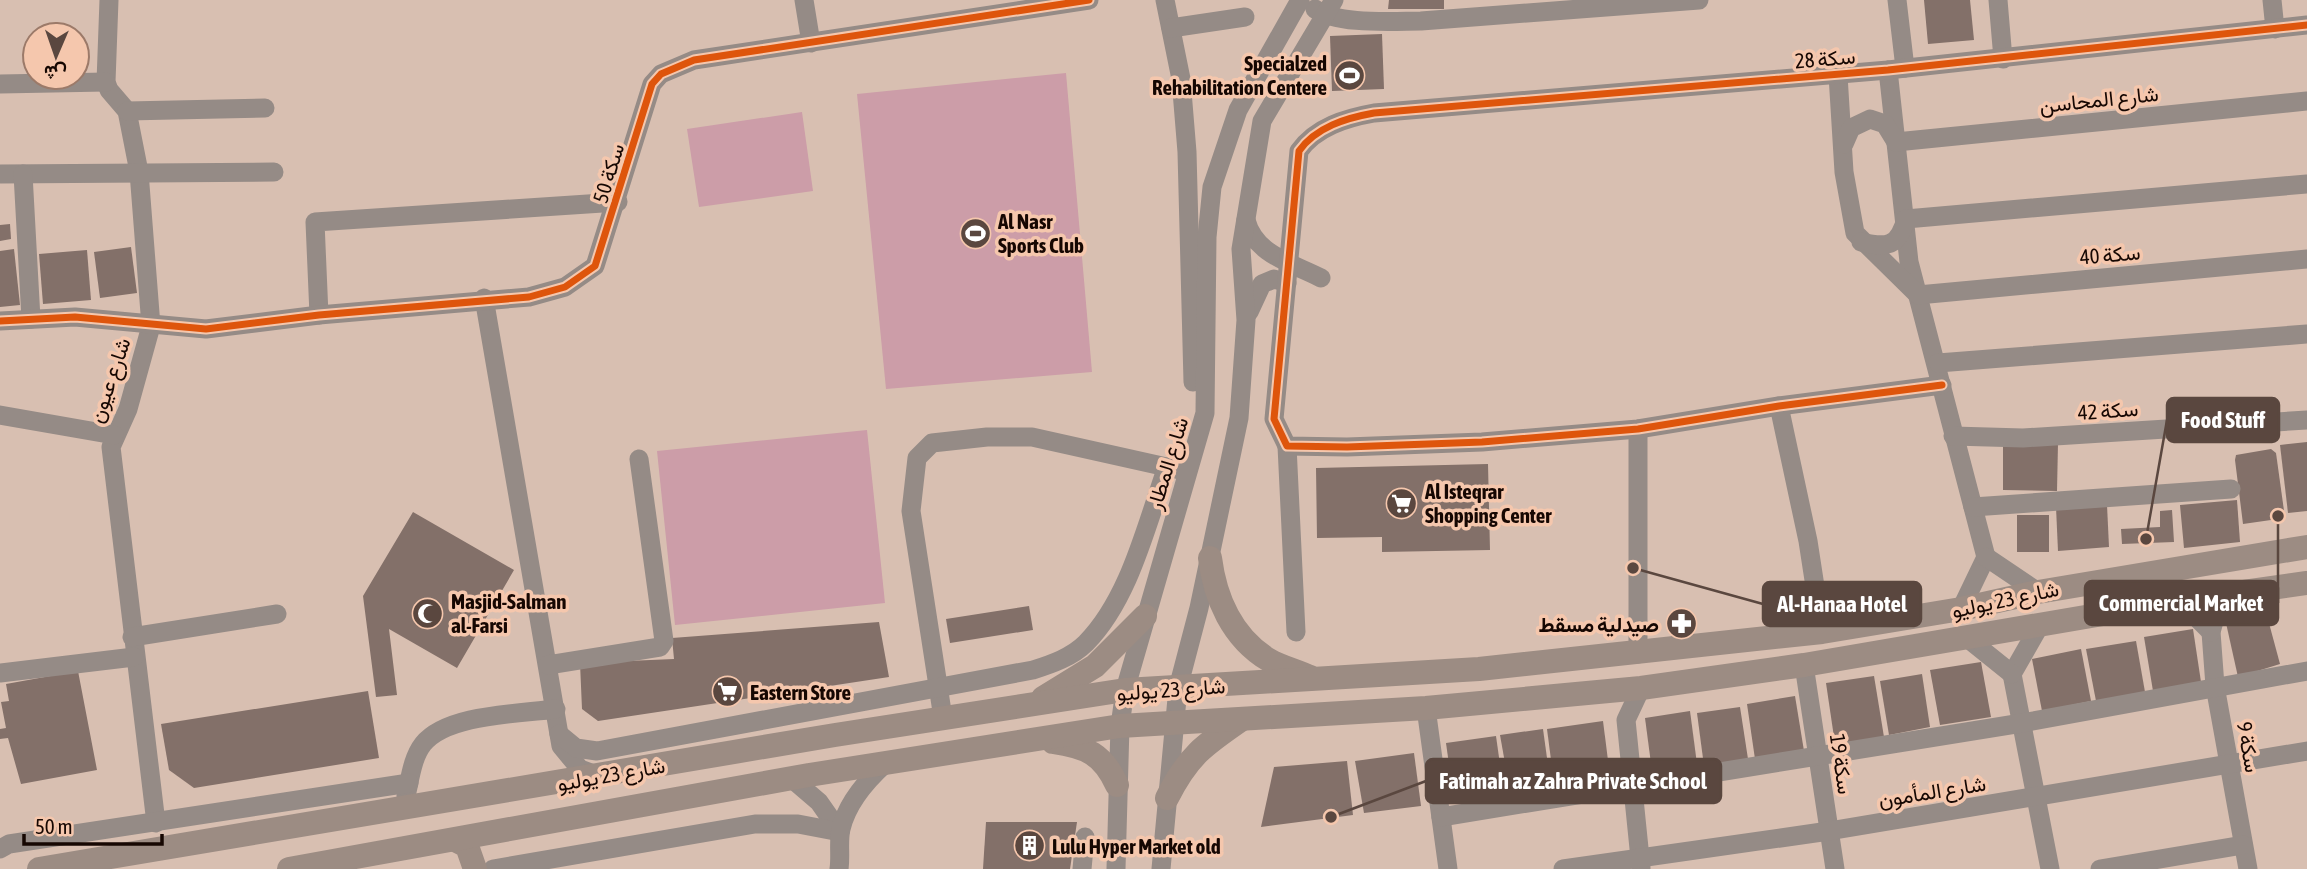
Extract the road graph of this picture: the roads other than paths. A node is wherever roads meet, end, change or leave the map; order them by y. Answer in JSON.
{"nodes":[{"id":1,"x":109,"y":0,"type":"edge"},
{"id":2,"x":804,"y":0,"type":"edge"},
{"id":3,"x":1089,"y":0,"type":"edge"},
{"id":4,"x":1165,"y":0,"type":"edge"},
{"id":5,"x":1301,"y":0,"type":"edge"},
{"id":6,"x":1699,"y":0,"type":"edge"},
{"id":7,"x":1897,"y":0,"type":"edge"},
{"id":8,"x":1998,"y":0,"type":"edge"},
{"id":9,"x":2272,"y":0,"type":"edge"},
{"id":10,"x":1329,"y":8,"type":"edge"},
{"id":11,"x":1245,"y":17,"type":"dead end"},
{"id":12,"x":2307,"y":25,"type":"edge"},
{"id":13,"x":1171,"y":28,"type":"junction"},
{"id":14,"x":2276,"y":29,"type":"junction"},
{"id":15,"x":811,"y":43,"type":"junction"},
{"id":16,"x":2003,"y":59,"type":"junction"},
{"id":17,"x":1896,"y":69,"type":"junction"},
{"id":18,"x":1838,"y":75,"type":"junction"},
{"id":19,"x":106,"y":82,"type":"junction"},
{"id":20,"x":0,"y":84,"type":"edge"},
{"id":21,"x":2307,"y":101,"type":"edge"},
{"id":22,"x":265,"y":108,"type":"dead end"},
{"id":23,"x":127,"y":111,"type":"junction"},
{"id":24,"x":1895,"y":142,"type":"junction"},
{"id":25,"x":1844,"y":144,"type":"junction"},
{"id":26,"x":139,"y":172,"type":"junction"},
{"id":27,"x":274,"y":172,"type":"dead end"},
{"id":28,"x":0,"y":174,"type":"edge"},
{"id":29,"x":23,"y":174,"type":"junction"},
{"id":30,"x":2307,"y":184,"type":"edge"},
{"id":31,"x":618,"y":202,"type":"junction"},
{"id":32,"x":1245,"y":215,"type":"junction"},
{"id":33,"x":1906,"y":219,"type":"junction"},
{"id":34,"x":1861,"y":242,"type":"junction"},
{"id":35,"x":2307,"y":259,"type":"edge"},
{"id":36,"x":1289,"y":262,"type":"junction"},
{"id":37,"x":1321,"y":278,"type":"dead end"},
{"id":38,"x":1287,"y":283,"type":"junction"},
{"id":39,"x":1918,"y":295,"type":"junction"},
{"id":40,"x":484,"y":298,"type":"junction"},
{"id":41,"x":319,"y":315,"type":"junction"},
{"id":42,"x":31,"y":319,"type":"junction"},
{"id":43,"x":1246,"y":320,"type":"junction"},
{"id":44,"x":0,"y":321,"type":"edge"},
{"id":45,"x":151,"y":326,"type":"junction"},
{"id":46,"x":2307,"y":334,"type":"edge"},
{"id":47,"x":1938,"y":363,"type":"junction"},
{"id":48,"x":1942,"y":385,"type":"junction"},
{"id":49,"x":1779,"y":406,"type":"junction"},
{"id":50,"x":0,"y":415,"type":"edge"},
{"id":51,"x":2307,"y":420,"type":"edge"},
{"id":52,"x":1638,"y":429,"type":"junction"},
{"id":53,"x":114,"y":435,"type":"junction"},
{"id":54,"x":1953,"y":436,"type":"junction"},
{"id":55,"x":1196,"y":444,"type":"junction"},
{"id":56,"x":1287,"y":446,"type":"junction"},
{"id":57,"x":639,"y":459,"type":"dead end"},
{"id":58,"x":1167,"y":467,"type":"junction"},
{"id":59,"x":1188,"y":472,"type":"junction"},
{"id":60,"x":2231,"y":489,"type":"dead end"},
{"id":61,"x":1973,"y":507,"type":"junction"},
{"id":62,"x":2307,"y":547,"type":"edge"},
{"id":63,"x":1986,"y":556,"type":"junction"},
{"id":64,"x":1210,"y":558,"type":"junction"},
{"id":65,"x":2307,"y":583,"type":"edge"},
{"id":66,"x":2038,"y":592,"type":"junction"},
{"id":67,"x":2229,"y":594,"type":"junction"},
{"id":68,"x":2173,"y":602,"type":"junction"},
{"id":69,"x":1961,"y":609,"type":"junction"},
{"id":70,"x":277,"y":614,"type":"dead end"},
{"id":71,"x":1145,"y":616,"type":"junction"},
{"id":72,"x":2040,"y":625,"type":"junction"},
{"id":73,"x":1296,"y":632,"type":"dead end"},
{"id":74,"x":1822,"y":632,"type":"junction"},
{"id":75,"x":2210,"y":632,"type":"junction"},
{"id":76,"x":1966,"y":638,"type":"junction"},
{"id":77,"x":133,"y":647,"type":"junction"},
{"id":78,"x":1638,"y":654,"type":"junction"},
{"id":79,"x":548,"y":666,"type":"junction"},
{"id":80,"x":1804,"y":666,"type":"junction"},
{"id":81,"x":2307,"y":671,"type":"edge"},
{"id":82,"x":0,"y":673,"type":"edge"},
{"id":83,"x":2012,"y":674,"type":"junction"},
{"id":84,"x":1314,"y":678,"type":"junction"},
{"id":85,"x":2215,"y":686,"type":"junction"},
{"id":86,"x":939,"y":688,"type":"junction"},
{"id":87,"x":1178,"y":688,"type":"junction"},
{"id":88,"x":1640,"y":688,"type":"junction"},
{"id":89,"x":1125,"y":690,"type":"junction"},
{"id":90,"x":1588,"y":692,"type":"junction"},
{"id":91,"x":1032,"y":705,"type":"junction"},
{"id":92,"x":1426,"y":708,"type":"junction"},
{"id":93,"x":556,"y":709,"type":"junction"},
{"id":94,"x":943,"y":719,"type":"junction"},
{"id":95,"x":1242,"y":719,"type":"junction"},
{"id":96,"x":1626,"y":720,"type":"junction"},
{"id":97,"x":1172,"y":723,"type":"junction"},
{"id":98,"x":2022,"y":723,"type":"junction"},
{"id":99,"x":1120,"y":726,"type":"junction"},
{"id":100,"x":1035,"y":738,"type":"junction"},
{"id":101,"x":560,"y":740,"type":"junction"},
{"id":102,"x":2307,"y":751,"type":"edge"},
{"id":103,"x":1819,"y":757,"type":"junction"},
{"id":104,"x":886,"y":763,"type":"junction"},
{"id":105,"x":2229,"y":763,"type":"junction"},
{"id":106,"x":599,"y":776,"type":"junction"},
{"id":107,"x":791,"y":778,"type":"junction"},
{"id":108,"x":1117,"y":785,"type":"junction"},
{"id":109,"x":1630,"y":785,"type":"junction"},
{"id":110,"x":537,"y":787,"type":"junction"},
{"id":111,"x":406,"y":795,"type":"junction"},
{"id":112,"x":2037,"y":797,"type":"junction"},
{"id":113,"x":1167,"y":798,"type":"junction"},
{"id":114,"x":1441,"y":817,"type":"junction"},
{"id":115,"x":156,"y":823,"type":"junction"},
{"id":116,"x":1829,"y":831,"type":"junction"},
{"id":117,"x":840,"y":832,"type":"junction"},
{"id":118,"x":1085,"y":837,"type":"dead end"},
{"id":119,"x":455,"y":840,"type":"junction"},
{"id":120,"x":2244,"y":845,"type":"junction"},
{"id":121,"x":0,"y":849,"type":"edge"},
{"id":122,"x":1640,"y":863,"type":"edge"},
{"id":123,"x":39,"y":869,"type":"edge"},
{"id":124,"x":289,"y":869,"type":"edge"},
{"id":125,"x":474,"y":869,"type":"edge"},
{"id":126,"x":493,"y":869,"type":"edge"},
{"id":127,"x":839,"y":869,"type":"edge"},
{"id":128,"x":1082,"y":869,"type":"edge"},
{"id":129,"x":1116,"y":869,"type":"edge"},
{"id":130,"x":1161,"y":869,"type":"edge"},
{"id":131,"x":1448,"y":869,"type":"edge"},
{"id":132,"x":1563,"y":869,"type":"edge"},
{"id":133,"x":1835,"y":869,"type":"edge"},
{"id":134,"x":2050,"y":869,"type":"edge"},
{"id":135,"x":2100,"y":869,"type":"edge"},
{"id":136,"x":2248,"y":869,"type":"edge"}],
"edges":[{"from":1,"to":19,"type":"street"},
{"from":2,"to":15,"type":"street"},
{"from":3,"to":15,"type":"street","name":"سكة 50"},
{"from":4,"to":13,"type":"street"},
{"from":5,"to":10,"type":"street"},
{"from":5,"to":55,"type":"street","name":"شارع المطار"},
{"from":6,"to":10,"type":"street"},
{"from":7,"to":17,"type":"street"},
{"from":8,"to":16,"type":"street"},
{"from":9,"to":14,"type":"street"},
{"from":10,"to":32,"type":"street"},
{"from":11,"to":13,"type":"street"},
{"from":12,"to":14,"type":"street","name":"سكة 28"},
{"from":13,"to":55,"type":"street"},
{"from":14,"to":16,"type":"street","name":"سكة 28"},
{"from":15,"to":31,"type":"street","name":"سكة 50"},
{"from":16,"to":17,"type":"street","name":"سكة 28"},
{"from":17,"to":18,"type":"street","name":"سكة 28"},
{"from":17,"to":24,"type":"street"},
{"from":18,"to":25,"type":"street"},
{"from":18,"to":36,"type":"street","name":"سكة 28"},
{"from":19,"to":20,"type":"street"},
{"from":19,"to":23,"type":"street","name":"شارع عيون"},
{"from":21,"to":24,"type":"street","name":"شارع المحاسن"},
{"from":22,"to":23,"type":"street"},
{"from":23,"to":26,"type":"street","name":"شارع عيون"},
{"from":24,"to":25,"type":"street"},
{"from":24,"to":33,"type":"street"},
{"from":25,"to":34,"type":"street"},
{"from":26,"to":27,"type":"street"},
{"from":26,"to":29,"type":"street"},
{"from":26,"to":45,"type":"street","name":"شارع عيون"},
{"from":28,"to":29,"type":"street"},
{"from":29,"to":42,"type":"street"},
{"from":30,"to":33,"type":"street"},
{"from":31,"to":40,"type":"street","name":"سكة 50"},
{"from":31,"to":41,"type":"street"},
{"from":32,"to":36,"type":"street"},
{"from":32,"to":43,"type":"street"},
{"from":33,"to":34,"type":"street"},
{"from":33,"to":39,"type":"street"},
{"from":34,"to":39,"type":"street"},
{"from":35,"to":39,"type":"street","name":"سكة 40"},
{"from":36,"to":37,"type":"street"},
{"from":36,"to":38,"type":"street"},
{"from":38,"to":43,"type":"street"},
{"from":38,"to":56,"type":"street"},
{"from":39,"to":47,"type":"street"},
{"from":40,"to":41,"type":"street","name":"سكة 50"},
{"from":40,"to":79,"type":"street"},
{"from":41,"to":45,"type":"street","name":"سكة 50"},
{"from":42,"to":44,"type":"street","name":"سكة 50"},
{"from":42,"to":45,"type":"street","name":"سكة 50"},
{"from":43,"to":64,"type":"street"},
{"from":45,"to":53,"type":"street","name":"شارع عيون"},
{"from":46,"to":47,"type":"street"},
{"from":47,"to":48,"type":"street"},
{"from":48,"to":49,"type":"street"},
{"from":48,"to":54,"type":"street"},
{"from":49,"to":52,"type":"street"},
{"from":49,"to":74,"type":"street"},
{"from":50,"to":53,"type":"street"},
{"from":51,"to":54,"type":"street","name":"سكة 42"},
{"from":52,"to":56,"type":"street"},
{"from":52,"to":78,"type":"street"},
{"from":53,"to":77,"type":"street","name":"شارع عيون"},
{"from":54,"to":61,"type":"street"},
{"from":55,"to":59,"type":"street","name":"شارع المطار"},
{"from":56,"to":73,"type":"street"},
{"from":57,"to":79,"type":"street"},
{"from":58,"to":59,"type":"street"},
{"from":58,"to":86,"type":"street"},
{"from":58,"to":86,"type":"street"},
{"from":59,"to":71,"type":"street","name":"شارع المطار"},
{"from":60,"to":61,"type":"street"},
{"from":61,"to":63,"type":"street"},
{"from":62,"to":66,"type":"main road","name":"شارع 23 يوليو"},
{"from":63,"to":66,"type":"street"},
{"from":63,"to":69,"type":"street"},
{"from":64,"to":84,"type":"main road"},
{"from":64,"to":87,"type":"street"},
{"from":65,"to":67,"type":"main road","name":"شارع 23 يوليو"},
{"from":66,"to":69,"type":"main road","name":"شارع 23 يوليو"},
{"from":67,"to":68,"type":"main road","name":"شارع 23 يوليو"},
{"from":67,"to":75,"type":"street","name":"سكة 9"},
{"from":68,"to":72,"type":"main road","name":"شارع 23 يوليو"},
{"from":68,"to":75,"type":"street"},
{"from":69,"to":74,"type":"main road","name":"شارع 23 يوليو"},
{"from":70,"to":77,"type":"street"},
{"from":71,"to":89,"type":"street","name":"شارع المطار"},
{"from":71,"to":91,"type":"main road"},
{"from":72,"to":76,"type":"main road","name":"شارع 23 يوليو"},
{"from":72,"to":83,"type":"street"},
{"from":74,"to":78,"type":"main road","name":"شارع 23 يوليو"},
{"from":75,"to":85,"type":"street","name":"سكة 9"},
{"from":76,"to":80,"type":"main road","name":"شارع 23 يوليو"},
{"from":76,"to":83,"type":"street"},
{"from":77,"to":82,"type":"street"},
{"from":77,"to":115,"type":"street","name":"شارع عيون"},
{"from":78,"to":84,"type":"main road","name":"شارع 23 يوليو"},
{"from":79,"to":93,"type":"street"},
{"from":80,"to":88,"type":"main road","name":"شارع 23 يوليو"},
{"from":80,"to":103,"type":"street","name":"سكة 19"},
{"from":81,"to":85,"type":"street"},
{"from":83,"to":98,"type":"street"},
{"from":84,"to":87,"type":"main road","name":"شارع 23 يوليو"},
{"from":85,"to":98,"type":"street"},
{"from":85,"to":105,"type":"street","name":"سكة 9"},
{"from":86,"to":94,"type":"street"},
{"from":86,"to":101,"type":"street"},
{"from":87,"to":89,"type":"main road","name":"شارع 23 يوليو"},
{"from":87,"to":97,"type":"street"},
{"from":88,"to":90,"type":"main road","name":"شارع 23 يوليو"},
{"from":88,"to":96,"type":"street"},
{"from":89,"to":91,"type":"main road","name":"شارع 23 يوليو"},
{"from":89,"to":99,"type":"street","name":"شارع المطار"},
{"from":90,"to":92,"type":"main road","name":"شارع 23 يوليو"},
{"from":90,"to":96,"type":"street"},
{"from":91,"to":94,"type":"main road","name":"شارع 23 يوليو"},
{"from":92,"to":95,"type":"main road","name":"شارع 23 يوليو"},
{"from":92,"to":114,"type":"street"},
{"from":93,"to":101,"type":"street"},
{"from":93,"to":111,"type":"street"},
{"from":94,"to":106,"type":"main road","name":"شارع 23 يوليو"},
{"from":95,"to":97,"type":"main road","name":"شارع 23 يوليو"},
{"from":95,"to":113,"type":"main road"},
{"from":96,"to":109,"type":"street"},
{"from":97,"to":99,"type":"main road","name":"شارع 23 يوليو"},
{"from":97,"to":113,"type":"street"},
{"from":98,"to":103,"type":"street"},
{"from":98,"to":112,"type":"street"},
{"from":99,"to":100,"type":"main road","name":"شارع 23 يوليو"},
{"from":99,"to":108,"type":"street","name":"شارع المطار"},
{"from":100,"to":104,"type":"main road","name":"شارع 23 يوليو"},
{"from":100,"to":108,"type":"main road"},
{"from":101,"to":106,"type":"street"},
{"from":101,"to":110,"type":"street"},
{"from":102,"to":105,"type":"street","name":"شارع المأمون"},
{"from":103,"to":109,"type":"street"},
{"from":103,"to":116,"type":"street","name":"سكة 19"},
{"from":104,"to":107,"type":"main road","name":"شارع 23 يوليو"},
{"from":104,"to":117,"type":"street"},
{"from":105,"to":112,"type":"street","name":"شارع المأمون"},
{"from":105,"to":120,"type":"street","name":"سكة 9"},
{"from":106,"to":110,"type":"main road","name":"شارع 23 يوليو"},
{"from":107,"to":117,"type":"street"},
{"from":107,"to":119,"type":"main road","name":"شارع 23 يوليو"},
{"from":108,"to":129,"type":"street","name":"شارع المطار"},
{"from":109,"to":114,"type":"street"},
{"from":109,"to":122,"type":"street"},
{"from":110,"to":111,"type":"main road","name":"شارع 23 يوليو"},
{"from":111,"to":115,"type":"street"},
{"from":111,"to":123,"type":"main road","name":"شارع 23 يوليو"},
{"from":112,"to":116,"type":"street","name":"شارع المأمون"},
{"from":112,"to":134,"type":"street"},
{"from":113,"to":130,"type":"street"},
{"from":114,"to":131,"type":"street"},
{"from":115,"to":121,"type":"street"},
{"from":116,"to":122,"type":"street","name":"شارع المأمون"},
{"from":116,"to":133,"type":"street","name":"سكة 19"},
{"from":117,"to":126,"type":"street"},
{"from":117,"to":127,"type":"street"},
{"from":118,"to":128,"type":"street"},
{"from":119,"to":124,"type":"main road","name":"شارع 23 يوليو"},
{"from":119,"to":125,"type":"main road"},
{"from":120,"to":135,"type":"street"},
{"from":120,"to":136,"type":"street","name":"سكة 9"},
{"from":122,"to":132,"type":"street","name":"شارع المأمون"}]}
